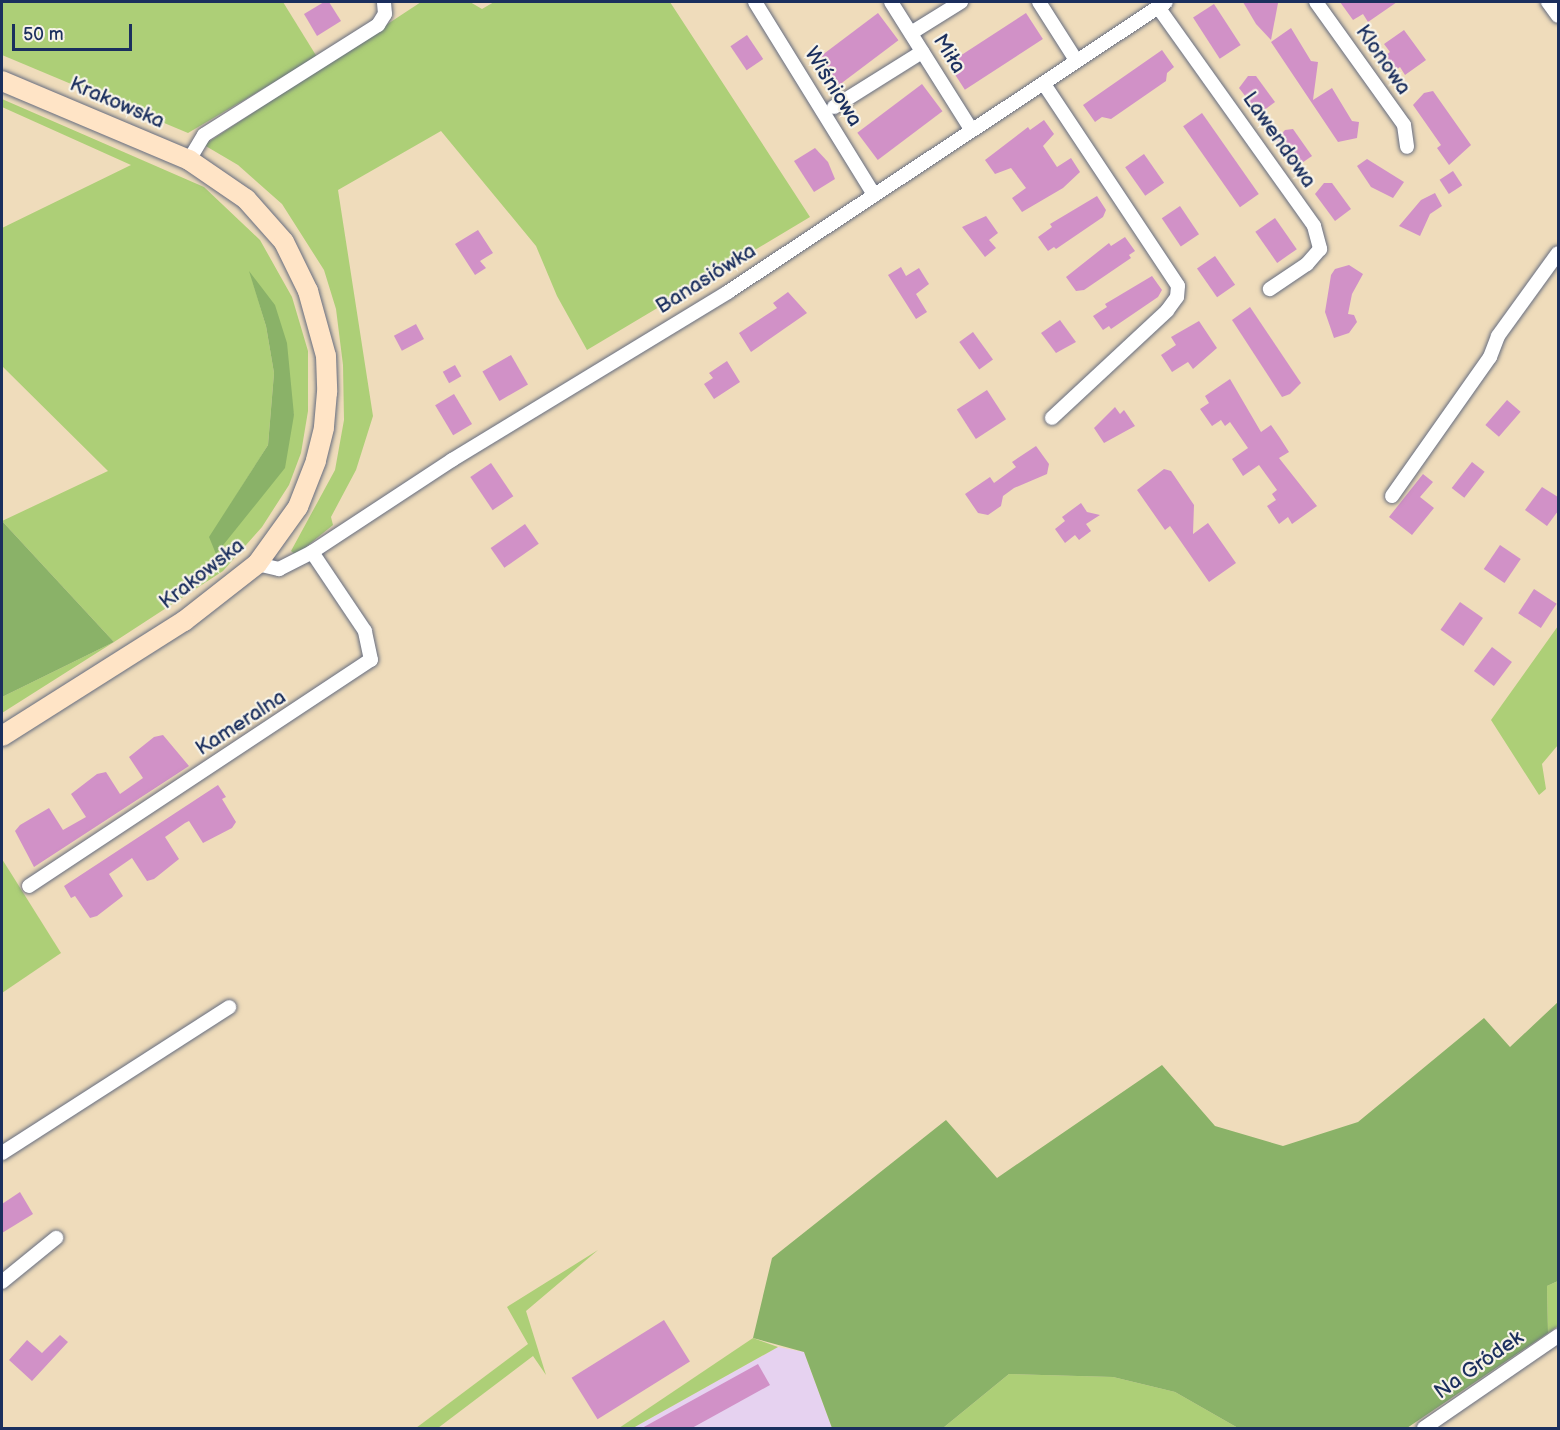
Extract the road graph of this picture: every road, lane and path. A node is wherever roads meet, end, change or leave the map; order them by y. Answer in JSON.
{"nodes":[{"id":1,"x":384,"y":2,"type":"edge"},
{"id":2,"x":755,"y":2,"type":"edge"},
{"id":3,"x":891,"y":2,"type":"edge"},
{"id":4,"x":961,"y":2,"type":"edge"},
{"id":5,"x":1039,"y":2,"type":"edge"},
{"id":6,"x":1316,"y":2,"type":"edge"},
{"id":7,"x":1548,"y":2,"type":"edge"},
{"id":8,"x":1162,"y":4,"type":"edge"},
{"id":9,"x":1558,"y":16,"type":"edge"},
{"id":10,"x":911,"y":33,"type":"junction"},
{"id":11,"x":922,"y":52,"type":"junction"},
{"id":12,"x":1076,"y":60,"type":"junction"},
{"id":13,"x":2,"y":81,"type":"edge"},
{"id":14,"x":1044,"y":84,"type":"junction"},
{"id":15,"x":834,"y":107,"type":"dead end"},
{"id":16,"x":971,"y":129,"type":"junction"},
{"id":17,"x":1407,"y":147,"type":"dead end"},
{"id":18,"x":189,"y":160,"type":"junction"},
{"id":19,"x":874,"y":195,"type":"junction"},
{"id":20,"x":1558,"y":254,"type":"edge"},
{"id":21,"x":1270,"y":289,"type":"dead end"},
{"id":22,"x":1052,"y":418,"type":"dead end"},
{"id":23,"x":1392,"y":496,"type":"dead end"},
{"id":24,"x":312,"y":552,"type":"junction"},
{"id":25,"x":257,"y":564,"type":"junction"},
{"id":26,"x":2,"y":736,"type":"edge"},
{"id":27,"x":29,"y":886,"type":"dead end"},
{"id":28,"x":229,"y":1007,"type":"dead end"},
{"id":29,"x":2,"y":1153,"type":"edge"},
{"id":30,"x":56,"y":1238,"type":"dead end"},
{"id":31,"x":2,"y":1282,"type":"edge"},
{"id":32,"x":1558,"y":1336,"type":"edge"},
{"id":33,"x":1424,"y":1428,"type":"edge"}],
"edges":[{"from":1,"to":18,"type":"street"},
{"from":2,"to":19,"type":"street","name":"Wiśniowa"},
{"from":3,"to":10,"type":"street","name":"Miła"},
{"from":4,"to":10,"type":"street"},
{"from":5,"to":12,"type":"street"},
{"from":6,"to":17,"type":"street","name":"Klonowa"},
{"from":7,"to":9,"type":"street"},
{"from":8,"to":12,"type":"street","name":"Banasiówka"},
{"from":8,"to":21,"type":"street","name":"Lawendowa"},
{"from":10,"to":11,"type":"street","name":"Miła"},
{"from":11,"to":15,"type":"street"},
{"from":11,"to":16,"type":"street","name":"Miła"},
{"from":12,"to":14,"type":"street","name":"Banasiówka"},
{"from":13,"to":18,"type":"main road","name":"Krakowska"},
{"from":14,"to":16,"type":"street","name":"Banasiówka"},
{"from":14,"to":22,"type":"street"},
{"from":16,"to":19,"type":"street","name":"Banasiówka"},
{"from":18,"to":25,"type":"main road","name":"Krakowska"},
{"from":19,"to":24,"type":"street","name":"Banasiówka"},
{"from":20,"to":23,"type":"street"},
{"from":24,"to":25,"type":"street","name":"Banasiówka"},
{"from":24,"to":27,"type":"street","name":"Kameralna"},
{"from":25,"to":26,"type":"main road","name":"Krakowska"},
{"from":28,"to":29,"type":"street"},
{"from":30,"to":31,"type":"street"},
{"from":32,"to":33,"type":"street","name":"Na Gródek"}]}
